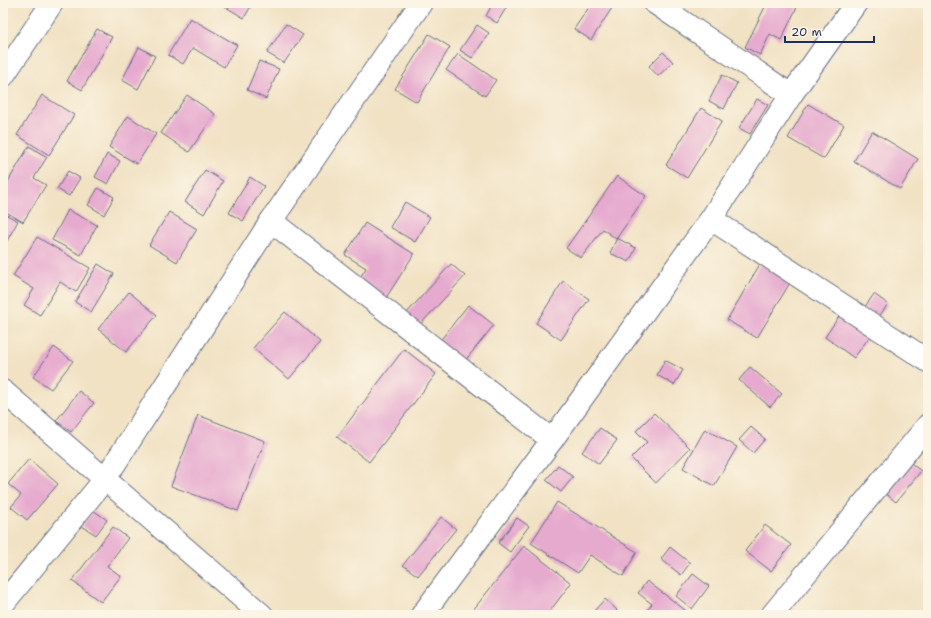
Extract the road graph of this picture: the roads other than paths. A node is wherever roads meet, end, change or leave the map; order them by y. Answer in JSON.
{"nodes":[{"id":1,"x":52,"y":3,"type":"edge"},
{"id":2,"x":421,"y":3,"type":"edge"},
{"id":3,"x":655,"y":3,"type":"edge"},
{"id":4,"x":856,"y":3,"type":"edge"},
{"id":5,"x":3,"y":76,"type":"edge"},
{"id":6,"x":791,"y":95,"type":"junction"},
{"id":7,"x":711,"y":219,"type":"junction"},
{"id":8,"x":271,"y":221,"type":"junction"},
{"id":9,"x":928,"y":361,"type":"edge"},
{"id":10,"x":3,"y":391,"type":"edge"},
{"id":11,"x":928,"y":425,"type":"edge"},
{"id":12,"x":552,"y":440,"type":"junction"},
{"id":13,"x":105,"y":479,"type":"junction"},
{"id":14,"x":3,"y":604,"type":"edge"},
{"id":15,"x":262,"y":615,"type":"edge"},
{"id":16,"x":422,"y":615,"type":"edge"},
{"id":17,"x":772,"y":615,"type":"edge"}],
"edges":[{"from":1,"to":5,"type":"street"},
{"from":2,"to":8,"type":"street"},
{"from":3,"to":6,"type":"street"},
{"from":4,"to":6,"type":"street"},
{"from":6,"to":7,"type":"street"},
{"from":7,"to":9,"type":"street"},
{"from":7,"to":12,"type":"street"},
{"from":8,"to":12,"type":"street"},
{"from":8,"to":13,"type":"street"},
{"from":10,"to":13,"type":"street"},
{"from":11,"to":17,"type":"street"},
{"from":12,"to":16,"type":"street"},
{"from":13,"to":14,"type":"street"},
{"from":13,"to":15,"type":"street"}]}
